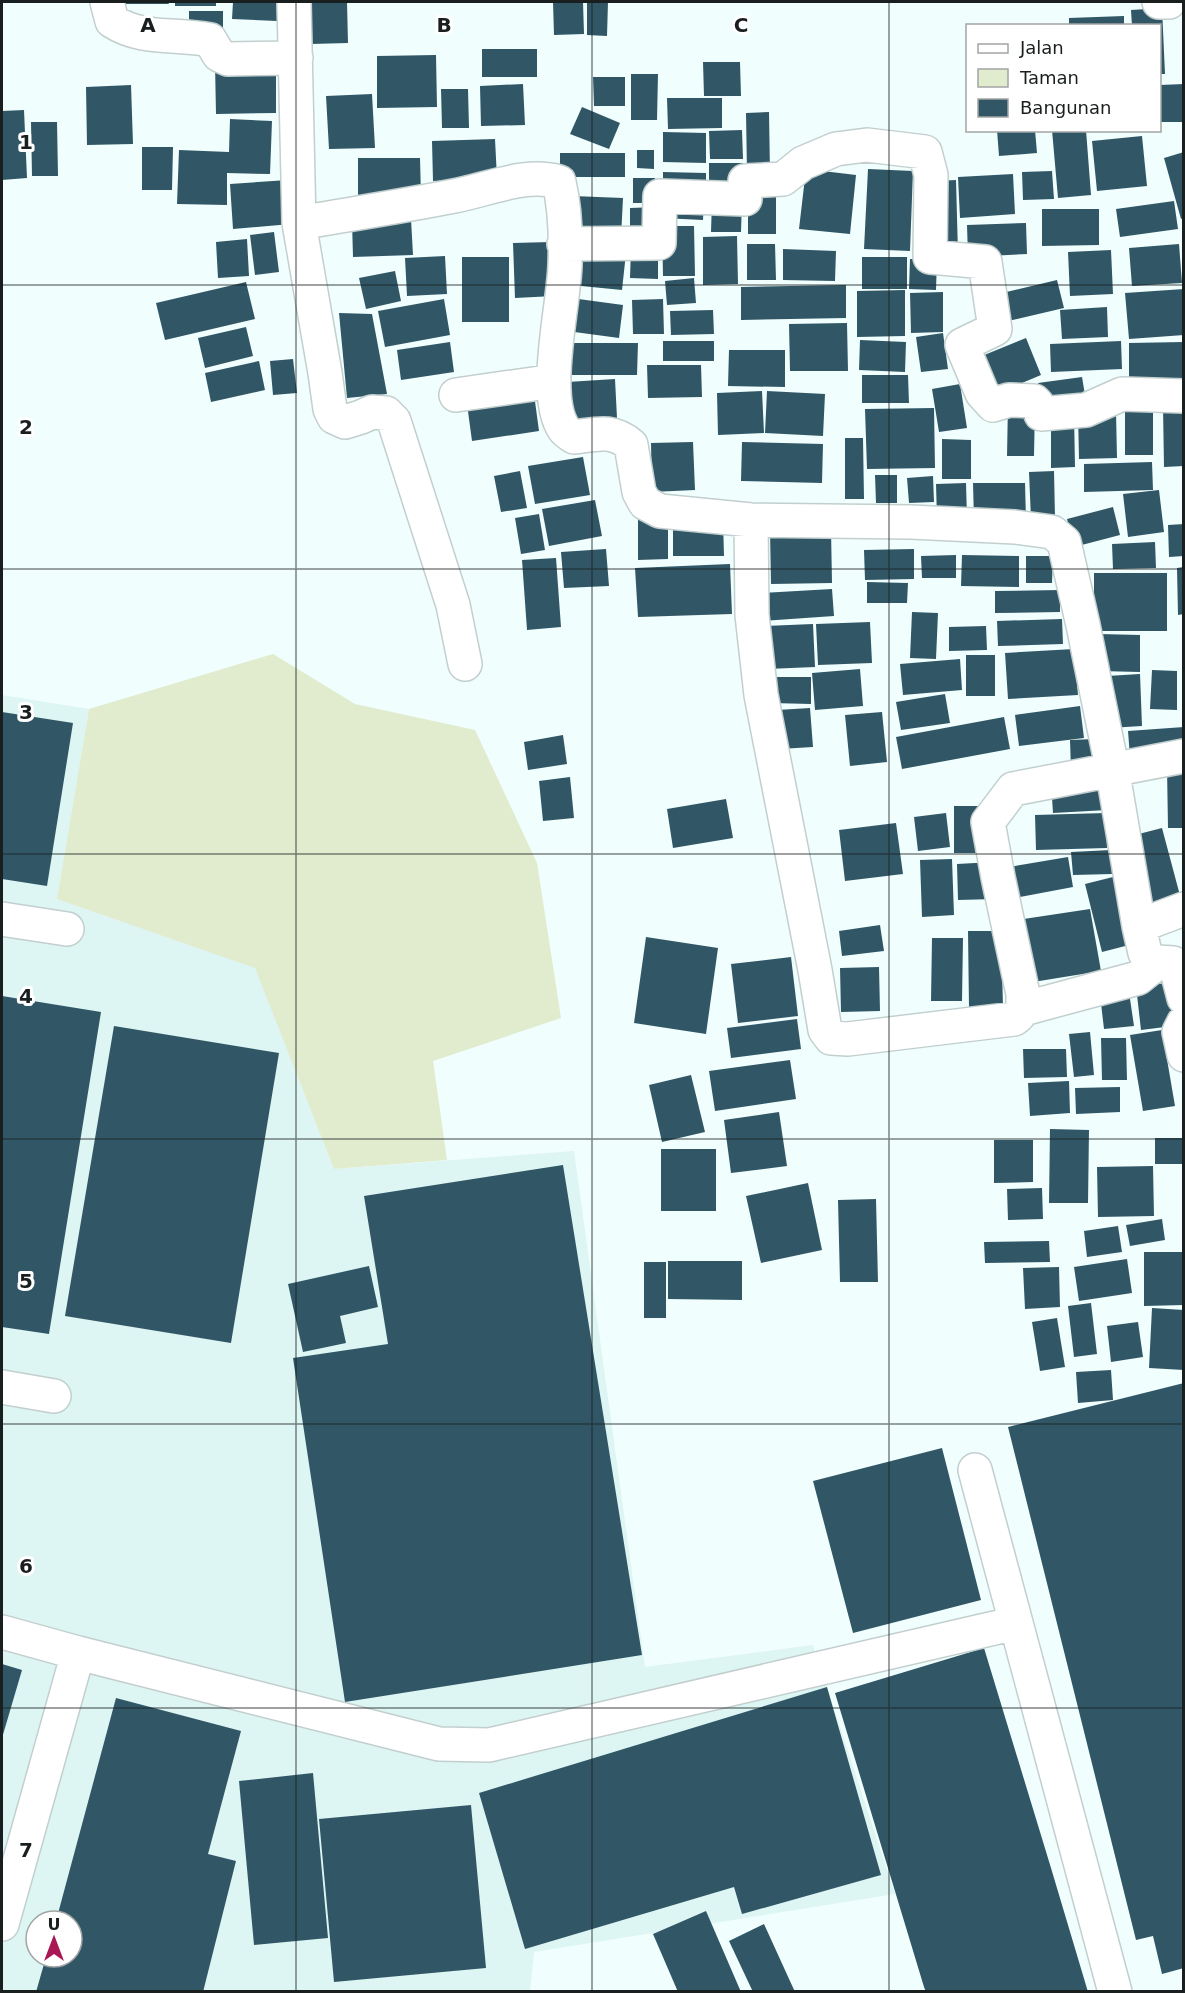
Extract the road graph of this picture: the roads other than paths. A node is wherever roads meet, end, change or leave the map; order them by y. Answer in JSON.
{"nodes":[{"id":1,"x":107,"y":2,"type":"edge"},
{"id":2,"x":294,"y":2,"type":"edge"},
{"id":3,"x":1159,"y":2,"type":"edge"},
{"id":4,"x":1169,"y":2,"type":"edge"},
{"id":5,"x":296,"y":58,"type":"junction"},
{"id":6,"x":299,"y":223,"type":"junction"},
{"id":7,"x":564,"y":244,"type":"junction"},
{"id":8,"x":554,"y":381,"type":"junction"},
{"id":9,"x":456,"y":395,"type":"dead end"},
{"id":10,"x":1184,"y":396,"type":"edge"},
{"id":11,"x":751,"y":520,"type":"junction"},
{"id":12,"x":465,"y":664,"type":"dead end"},
{"id":13,"x":1184,"y":756,"type":"edge"},
{"id":14,"x":1112,"y":770,"type":"junction"},
{"id":15,"x":1184,"y":909,"type":"edge"},
{"id":16,"x":2,"y":919,"type":"edge"},
{"id":17,"x":1139,"y":926,"type":"junction"},
{"id":18,"x":67,"y":929,"type":"dead end"},
{"id":19,"x":1158,"y":962,"type":"junction"},
{"id":20,"x":1184,"y":998,"type":"edge"},
{"id":21,"x":1023,"y":1009,"type":"junction"},
{"id":22,"x":1184,"y":1022,"type":"edge"},
{"id":23,"x":1184,"y":1055,"type":"edge"},
{"id":24,"x":2,"y":1387,"type":"edge"},
{"id":25,"x":54,"y":1396,"type":"dead end"},
{"id":26,"x":975,"y":1470,"type":"dead end"},
{"id":27,"x":1016,"y":1623,"type":"junction"},
{"id":28,"x":2,"y":1632,"type":"edge"},
{"id":29,"x":78,"y":1653,"type":"junction"},
{"id":30,"x":2,"y":1924,"type":"edge"},
{"id":31,"x":1115,"y":1992,"type":"edge"}],
"edges":[{"from":1,"to":5,"type":"street"},
{"from":2,"to":5,"type":"street"},
{"from":3,"to":4,"type":"street"},
{"from":5,"to":6,"type":"street"},
{"from":6,"to":7,"type":"street"},
{"from":6,"to":12,"type":"street"},
{"from":7,"to":8,"type":"street"},
{"from":7,"to":10,"type":"street"},
{"from":8,"to":9,"type":"street"},
{"from":8,"to":11,"type":"street"},
{"from":11,"to":14,"type":"street"},
{"from":11,"to":21,"type":"street"},
{"from":13,"to":14,"type":"street"},
{"from":14,"to":17,"type":"street"},
{"from":14,"to":21,"type":"street"},
{"from":15,"to":17,"type":"street"},
{"from":16,"to":18,"type":"street"},
{"from":17,"to":19,"type":"street"},
{"from":19,"to":20,"type":"street"},
{"from":19,"to":21,"type":"street"},
{"from":22,"to":23,"type":"street"},
{"from":24,"to":25,"type":"street"},
{"from":26,"to":27,"type":"street"},
{"from":27,"to":29,"type":"street"},
{"from":27,"to":31,"type":"street"},
{"from":28,"to":29,"type":"street"},
{"from":29,"to":30,"type":"street"}]}
